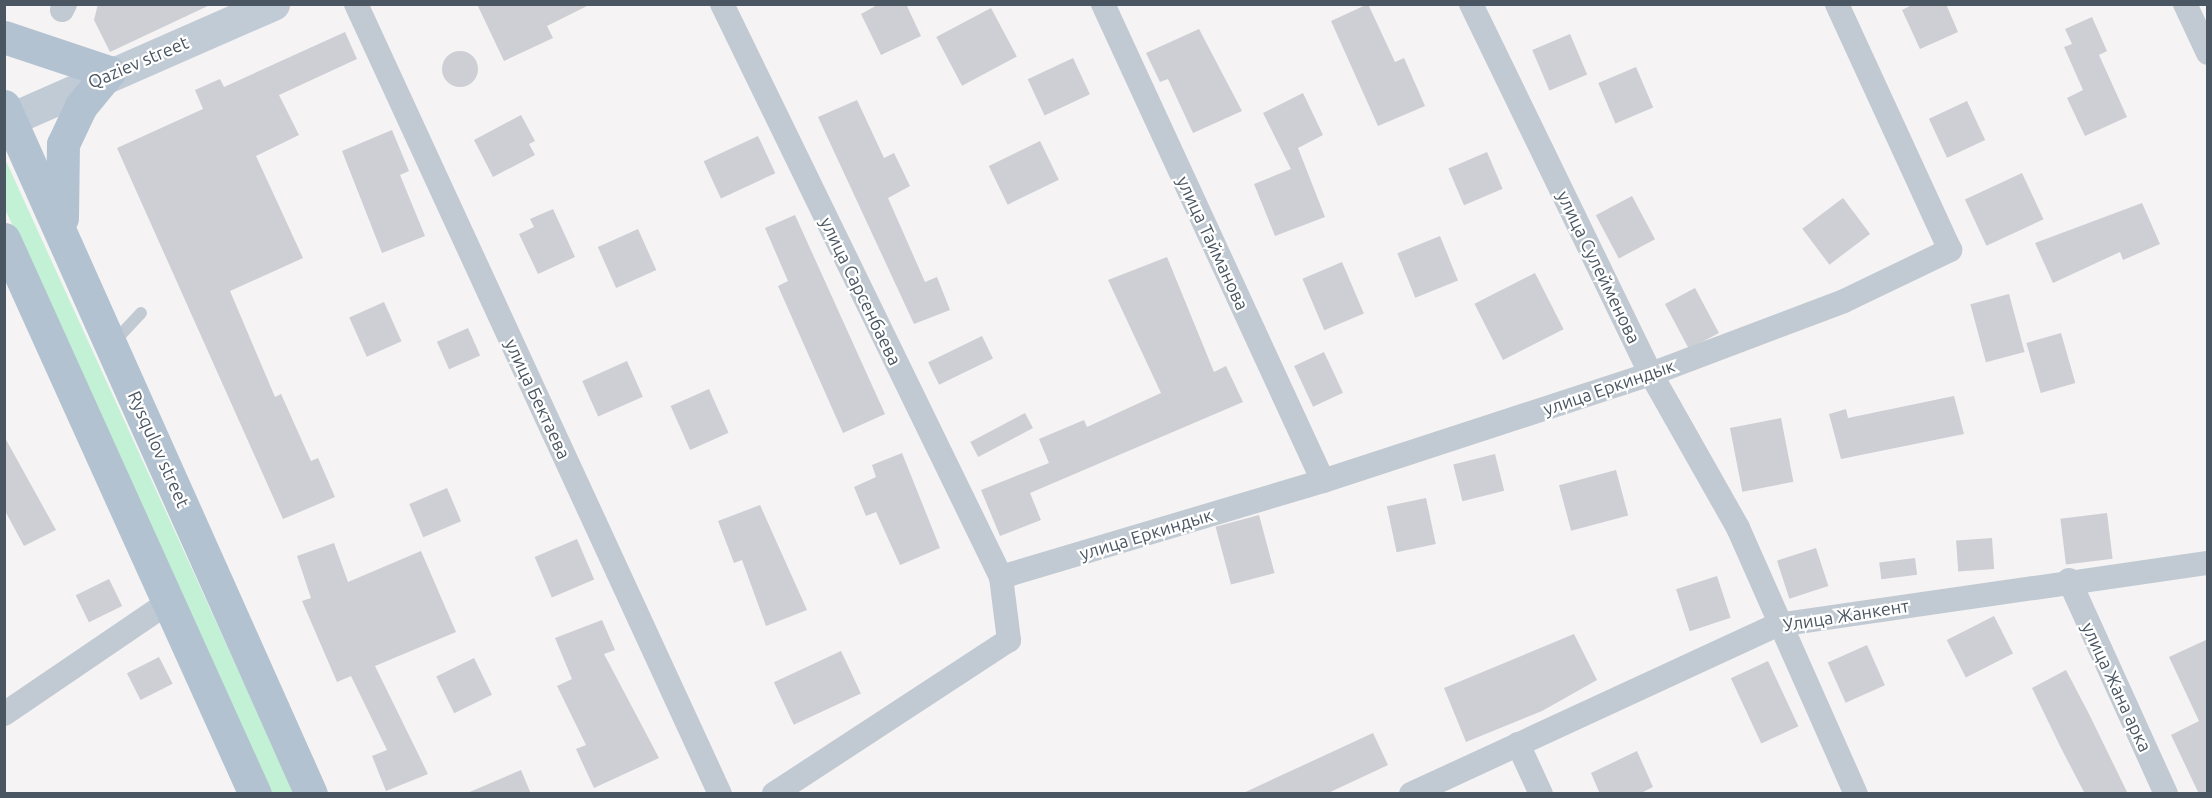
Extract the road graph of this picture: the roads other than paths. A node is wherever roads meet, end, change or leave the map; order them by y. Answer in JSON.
{"nodes":[{"id":1,"x":273,"y":4,"type":"edge"},
{"id":2,"x":356,"y":4,"type":"edge"},
{"id":3,"x":722,"y":4,"type":"edge"},
{"id":4,"x":1102,"y":4,"type":"edge"},
{"id":5,"x":1471,"y":4,"type":"edge"},
{"id":6,"x":1837,"y":4,"type":"edge"},
{"id":7,"x":2185,"y":4,"type":"edge"},
{"id":8,"x":4,"y":37,"type":"edge"},
{"id":9,"x":2208,"y":53,"type":"edge"},
{"id":10,"x":109,"y":72,"type":"junction"},
{"id":11,"x":6,"y":116,"type":"edge"},
{"id":12,"x":63,"y":233,"type":"junction"},
{"id":13,"x":5,"y":241,"type":"edge"},
{"id":14,"x":141,"y":313,"type":"dead end"},
{"id":15,"x":112,"y":344,"type":"junction"},
{"id":16,"x":1651,"y":374,"type":"junction"},
{"id":17,"x":1323,"y":481,"type":"junction"},
{"id":18,"x":2208,"y":563,"type":"edge"},
{"id":19,"x":1001,"y":577,"type":"junction"},
{"id":20,"x":2068,"y":580,"type":"junction"},
{"id":21,"x":169,"y":602,"type":"junction"},
{"id":22,"x":1777,"y":626,"type":"junction"},
{"id":23,"x":4,"y":714,"type":"edge"},
{"id":24,"x":1518,"y":744,"type":"junction"},
{"id":25,"x":255,"y":794,"type":"edge"},
{"id":26,"x":311,"y":794,"type":"edge"},
{"id":27,"x":720,"y":794,"type":"edge"},
{"id":28,"x":774,"y":794,"type":"edge"},
{"id":29,"x":1411,"y":794,"type":"edge"},
{"id":30,"x":1541,"y":794,"type":"edge"},
{"id":31,"x":1856,"y":794,"type":"edge"},
{"id":32,"x":2166,"y":794,"type":"edge"}],
"edges":[{"from":1,"to":10,"type":"street","name":"Qaziev street"},
{"from":2,"to":27,"type":"street","name":"улица Бектаева"},
{"from":3,"to":19,"type":"street","name":"улица Сарсенбаева"},
{"from":4,"to":17,"type":"street","name":"улица Тайманова"},
{"from":5,"to":16,"type":"street","name":"улица Сулейменова"},
{"from":6,"to":16,"type":"street","name":"улица Еркиндык"},
{"from":7,"to":9,"type":"street"},
{"from":8,"to":10,"type":"main road"},
{"from":10,"to":11,"type":"street","name":"Qaziev street"},
{"from":10,"to":12,"type":"main road"},
{"from":11,"to":12,"type":"main road","name":"Rysqulov street"},
{"from":12,"to":15,"type":"main road","name":"Rysqulov street"},
{"from":13,"to":21,"type":"main road"},
{"from":14,"to":15,"type":"lane"},
{"from":15,"to":26,"type":"main road","name":"Rysqulov street"},
{"from":16,"to":17,"type":"street","name":"улица Еркиндык"},
{"from":16,"to":22,"type":"street","name":"улица Сулейменова"},
{"from":17,"to":19,"type":"street","name":"улица Еркиндык"},
{"from":18,"to":20,"type":"street","name":"Улица Жанкент"},
{"from":19,"to":28,"type":"street","name":"улица Сарсенбаева"},
{"from":20,"to":22,"type":"street","name":"Улица Жанкент"},
{"from":20,"to":32,"type":"street","name":"улица Жана арка"},
{"from":21,"to":23,"type":"street"},
{"from":21,"to":25,"type":"main road"},
{"from":22,"to":24,"type":"street","name":"Улица Жанкент"},
{"from":22,"to":31,"type":"street","name":"улица Сулейменова"},
{"from":24,"to":29,"type":"street","name":"Улица Жанкент"},
{"from":24,"to":30,"type":"street"}]}
